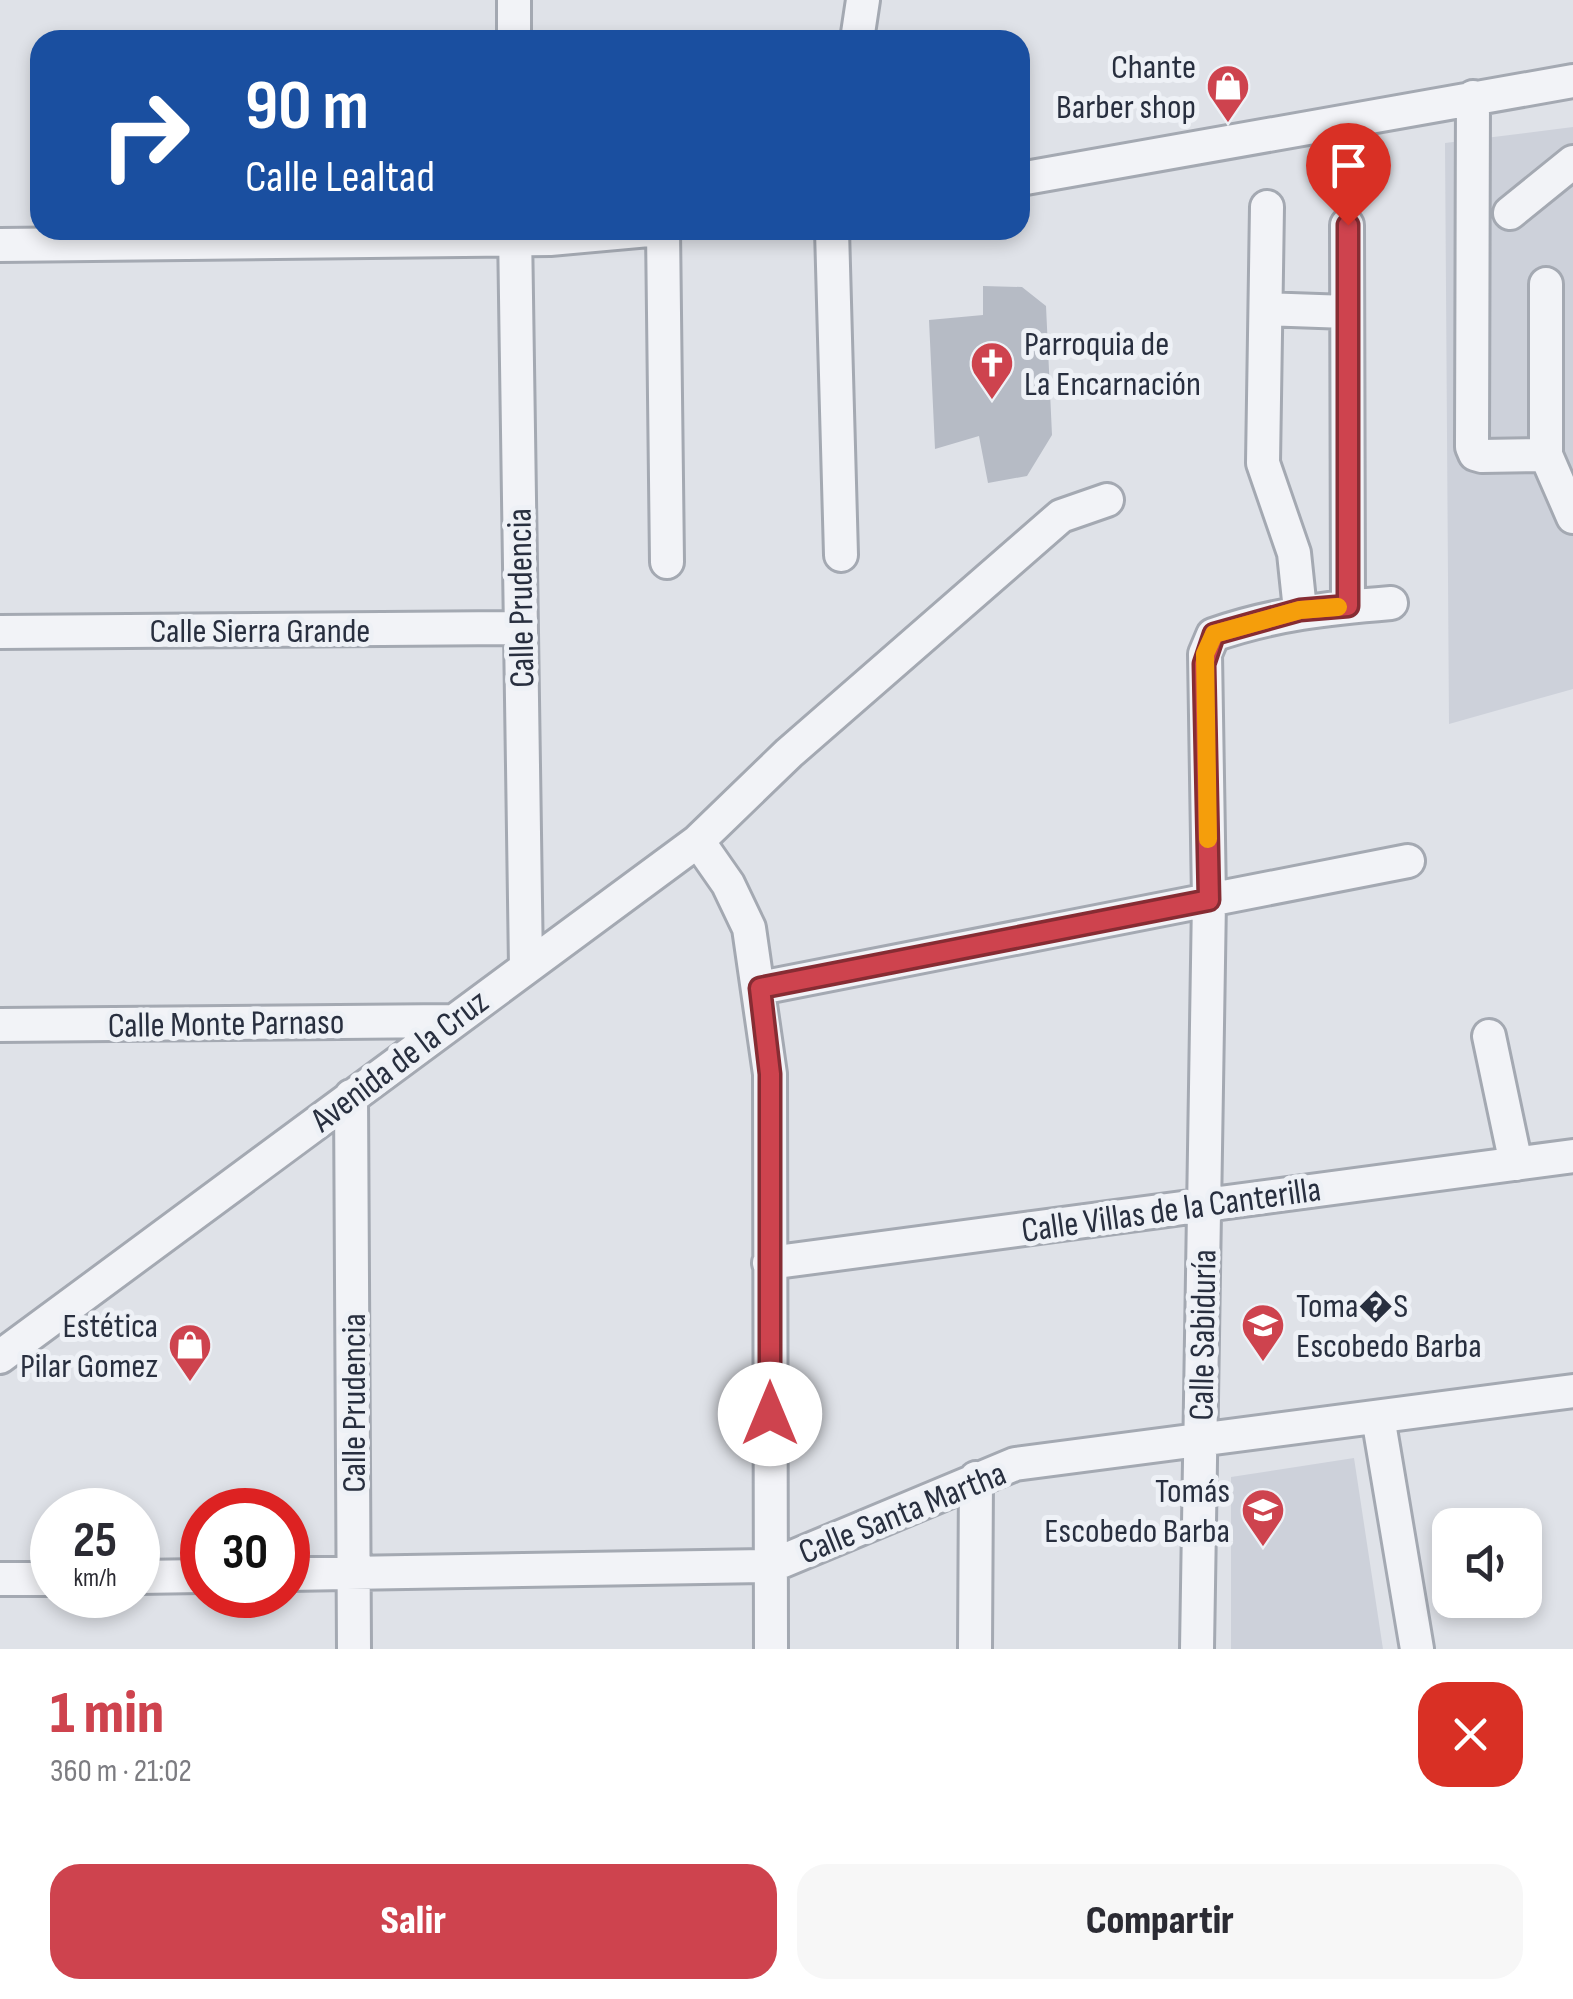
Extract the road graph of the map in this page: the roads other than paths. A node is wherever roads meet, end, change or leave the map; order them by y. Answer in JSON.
{"nodes":[{"id":1,"x":514,"y":0,"type":"edge"},
{"id":2,"x":863,"y":0,"type":"edge"},
{"id":3,"x":514,"y":30,"type":"edge"},
{"id":4,"x":858,"y":30,"type":"edge"},
{"id":5,"x":1573,"y":80,"type":"edge"},
{"id":6,"x":1472,"y":96,"type":"junction"},
{"id":7,"x":1573,"y":162,"type":"edge"},
{"id":8,"x":1030,"y":177,"type":"edge"},
{"id":9,"x":1266,"y":207,"type":"dead end"},
{"id":10,"x":1510,"y":213,"type":"dead end"},
{"id":11,"x":1348,"y":225,"type":"dead end"},
{"id":12,"x":206,"y":240,"type":"edge"},
{"id":13,"x":515,"y":240,"type":"edge"},
{"id":14,"x":663,"y":240,"type":"edge"},
{"id":15,"x":832,"y":240,"type":"edge"},
{"id":16,"x":0,"y":244,"type":"edge"},
{"id":17,"x":1546,"y":284,"type":"dead end"},
{"id":18,"x":1266,"y":309,"type":"junction"},
{"id":19,"x":1347,"y":312,"type":"junction"},
{"id":20,"x":1546,"y":455,"type":"junction"},
{"id":21,"x":1108,"y":500,"type":"dead end"},
{"id":22,"x":1573,"y":518,"type":"edge"},
{"id":23,"x":842,"y":555,"type":"dead end"},
{"id":24,"x":667,"y":562,"type":"dead end"},
{"id":25,"x":1391,"y":603,"type":"dead end"},
{"id":26,"x":1348,"y":606,"type":"junction"},
{"id":27,"x":1300,"y":610,"type":"junction"},
{"id":28,"x":520,"y":628,"type":"junction"},
{"id":29,"x":0,"y":632,"type":"edge"},
{"id":30,"x":698,"y":842,"type":"junction"},
{"id":31,"x":1408,"y":861,"type":"dead end"},
{"id":32,"x":1209,"y":900,"type":"junction"},
{"id":33,"x":526,"y":966,"type":"junction"},
{"id":34,"x":760,"y":988,"type":"junction"},
{"id":35,"x":452,"y":1021,"type":"junction"},
{"id":36,"x":0,"y":1025,"type":"edge"},
{"id":37,"x":1489,"y":1036,"type":"dead end"},
{"id":38,"x":351,"y":1096,"type":"junction"},
{"id":39,"x":1573,"y":1156,"type":"edge"},
{"id":40,"x":1516,"y":1164,"type":"junction"},
{"id":41,"x":1204,"y":1205,"type":"junction"},
{"id":42,"x":768,"y":1263,"type":"junction"},
{"id":43,"x":0,"y":1357,"type":"edge"},
{"id":44,"x":1573,"y":1391,"type":"edge"},
{"id":45,"x":1378,"y":1417,"type":"junction"},
{"id":46,"x":1200,"y":1440,"type":"junction"},
{"id":47,"x":976,"y":1478,"type":"junction"},
{"id":48,"x":770,"y":1566,"type":"junction"},
{"id":49,"x":354,"y":1573,"type":"junction"},
{"id":50,"x":310,"y":1574,"type":"edge"},
{"id":51,"x":30,"y":1579,"type":"edge"},
{"id":52,"x":0,"y":1580,"type":"edge"},
{"id":53,"x":354,"y":1649,"type":"edge"},
{"id":54,"x":771,"y":1649,"type":"edge"},
{"id":55,"x":975,"y":1649,"type":"edge"},
{"id":56,"x":1196,"y":1649,"type":"edge"},
{"id":57,"x":1416,"y":1649,"type":"edge"}],
"edges":[{"from":1,"to":3,"type":"street"},
{"from":2,"to":4,"type":"street"},
{"from":5,"to":6,"type":"street"},
{"from":6,"to":8,"type":"street"},
{"from":6,"to":20,"type":"street"},
{"from":7,"to":10,"type":"street"},
{"from":9,"to":18,"type":"street"},
{"from":11,"to":19,"type":"street"},
{"from":12,"to":16,"type":"street"},
{"from":13,"to":28,"type":"street","name":"Calle Prudencia"},
{"from":14,"to":24,"type":"street"},
{"from":15,"to":23,"type":"street"},
{"from":17,"to":20,"type":"street"},
{"from":18,"to":19,"type":"street"},
{"from":18,"to":27,"type":"street"},
{"from":19,"to":26,"type":"street"},
{"from":20,"to":22,"type":"street"},
{"from":21,"to":30,"type":"street","name":"Avenida de la Cruz"},
{"from":25,"to":26,"type":"street"},
{"from":26,"to":27,"type":"street"},
{"from":27,"to":32,"type":"street","name":"Calle Sabiduría"},
{"from":28,"to":29,"type":"street","name":"Calle Sierra Grande"},
{"from":28,"to":33,"type":"street","name":"Calle Prudencia"},
{"from":30,"to":33,"type":"street","name":"Avenida de la Cruz"},
{"from":30,"to":34,"type":"street"},
{"from":31,"to":32,"type":"street"},
{"from":32,"to":34,"type":"street"},
{"from":32,"to":41,"type":"street","name":"Calle Sabiduría"},
{"from":33,"to":35,"type":"street","name":"Avenida de la Cruz"},
{"from":34,"to":42,"type":"street"},
{"from":35,"to":36,"type":"street","name":"Calle Monte Parnaso"},
{"from":35,"to":38,"type":"street","name":"Avenida de la Cruz"},
{"from":37,"to":40,"type":"street"},
{"from":38,"to":43,"type":"street","name":"Avenida de la Cruz"},
{"from":38,"to":49,"type":"street","name":"Calle Prudencia"},
{"from":39,"to":40,"type":"street","name":"Calle Villas de la Canterilla"},
{"from":40,"to":41,"type":"street","name":"Calle Villas de la Canterilla"},
{"from":41,"to":42,"type":"street","name":"Calle Villas de la Canterilla"},
{"from":41,"to":46,"type":"street","name":"Calle Sabiduría"},
{"from":42,"to":48,"type":"street"},
{"from":44,"to":45,"type":"street","name":"Calle Santa Martha"},
{"from":45,"to":46,"type":"street","name":"Calle Santa Martha"},
{"from":45,"to":57,"type":"street"},
{"from":46,"to":47,"type":"street","name":"Calle Santa Martha"},
{"from":46,"to":56,"type":"street","name":"Calle Sabiduría"},
{"from":47,"to":48,"type":"street","name":"Calle Santa Martha"},
{"from":47,"to":55,"type":"street"},
{"from":48,"to":49,"type":"street","name":"Calle Santa Martha"},
{"from":48,"to":54,"type":"street"},
{"from":49,"to":50,"type":"street","name":"Calle Santa Martha"},
{"from":49,"to":53,"type":"street","name":"Calle Prudencia"},
{"from":51,"to":52,"type":"street"}]}
